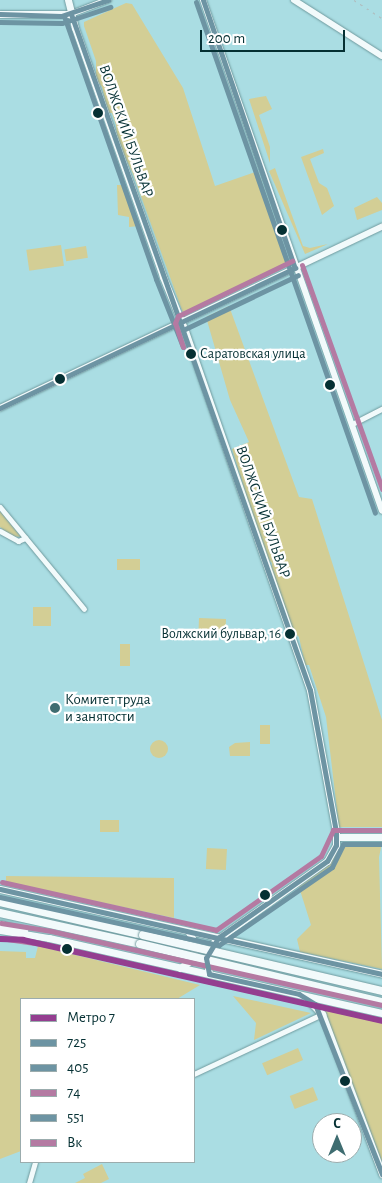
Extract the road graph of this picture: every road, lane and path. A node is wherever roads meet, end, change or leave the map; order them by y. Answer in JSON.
{"nodes":[{"id":1,"x":68,"y":0,"type":"edge"},
{"id":2,"x":108,"y":0,"type":"edge"},
{"id":3,"x":203,"y":0,"type":"edge"},
{"id":4,"x":294,"y":0,"type":"edge"},
{"id":5,"x":0,"y":14,"type":"edge"},
{"id":6,"x":71,"y":14,"type":"junction"},
{"id":7,"x":382,"y":56,"type":"edge"},
{"id":8,"x":382,"y":227,"type":"edge"},
{"id":9,"x":295,"y":268,"type":"junction"},
{"id":10,"x":182,"y":322,"type":"junction"},
{"id":11,"x":0,"y":408,"type":"edge"},
{"id":12,"x":382,"y":409,"type":"edge"},
{"id":13,"x":352,"y":424,"type":"junction"},
{"id":14,"x":0,"y":507,"type":"edge"},
{"id":15,"x":382,"y":511,"type":"edge"},
{"id":16,"x":0,"y":531,"type":"edge"},
{"id":17,"x":25,"y":538,"type":"junction"},
{"id":18,"x":84,"y":609,"type":"dead end"},
{"id":19,"x":382,"y":836,"type":"edge"},
{"id":20,"x":336,"y":838,"type":"junction"},
{"id":21,"x":0,"y":889,"type":"edge"},
{"id":22,"x":0,"y":902,"type":"edge"},
{"id":23,"x":0,"y":913,"type":"edge"},
{"id":24,"x":0,"y":917,"type":"edge"},
{"id":25,"x":27,"y":919,"type":"junction"},
{"id":26,"x":0,"y":924,"type":"edge"},
{"id":27,"x":0,"y":930,"type":"edge"},
{"id":28,"x":189,"y":932,"type":"junction"},
{"id":29,"x":49,"y":938,"type":"junction"},
{"id":30,"x":218,"y":938,"type":"junction"},
{"id":31,"x":180,"y":968,"type":"junction"},
{"id":32,"x":209,"y":974,"type":"junction"},
{"id":33,"x":382,"y":974,"type":"edge"},
{"id":34,"x":382,"y":991,"type":"edge"},
{"id":35,"x":299,"y":994,"type":"junction"},
{"id":36,"x":382,"y":1002,"type":"edge"},
{"id":37,"x":382,"y":1013,"type":"edge"},
{"id":38,"x":322,"y":1014,"type":"junction"},
{"id":39,"x":195,"y":1074,"type":"edge"},
{"id":40,"x":35,"y":1163,"type":"edge"},
{"id":41,"x":382,"y":1174,"type":"edge"},
{"id":42,"x":29,"y":1183,"type":"edge"}],
"edges":[{"from":1,"to":6,"type":"main road","name":"ВОЛЖСКИЙ БУЛЬВАР"},
{"from":2,"to":6,"type":"street"},
{"from":3,"to":9,"type":"street"},
{"from":4,"to":7,"type":"street"},
{"from":5,"to":6,"type":"main road"},
{"from":6,"to":10,"type":"main road","name":"ВОЛЖСКИЙ БУЛЬВАР"},
{"from":8,"to":9,"type":"street"},
{"from":9,"to":10,"type":"street"},
{"from":9,"to":13,"type":"street"},
{"from":10,"to":11,"type":"street"},
{"from":10,"to":20,"type":"main road","name":"ВОЛЖСКИЙ БУЛЬВАР"},
{"from":12,"to":13,"type":"street"},
{"from":13,"to":15,"type":"street"},
{"from":14,"to":17,"type":"street"},
{"from":16,"to":17,"type":"street"},
{"from":17,"to":18,"type":"street"},
{"from":19,"to":20,"type":"main road"},
{"from":20,"to":30,"type":"main road"},
{"from":21,"to":28,"type":"main road"},
{"from":22,"to":34,"type":"main road","bridge":true},
{"from":23,"to":25,"type":"main road"},
{"from":24,"to":25,"type":"main road"},
{"from":25,"to":36,"type":"main road","bridge":true},
{"from":26,"to":29,"type":"main road"},
{"from":27,"to":29,"type":"main road"},
{"from":28,"to":30,"type":"main road"},
{"from":28,"to":31,"type":"main road"},
{"from":29,"to":31,"type":"main road"},
{"from":30,"to":32,"type":"main road"},
{"from":30,"to":33,"type":"main road"},
{"from":31,"to":32,"type":"main road"},
{"from":32,"to":35,"type":"main road"},
{"from":35,"to":37,"type":"main road"},
{"from":35,"to":38,"type":"main road"},
{"from":38,"to":39,"type":"street"},
{"from":38,"to":41,"type":"main road"},
{"from":40,"to":42,"type":"street"}]}
